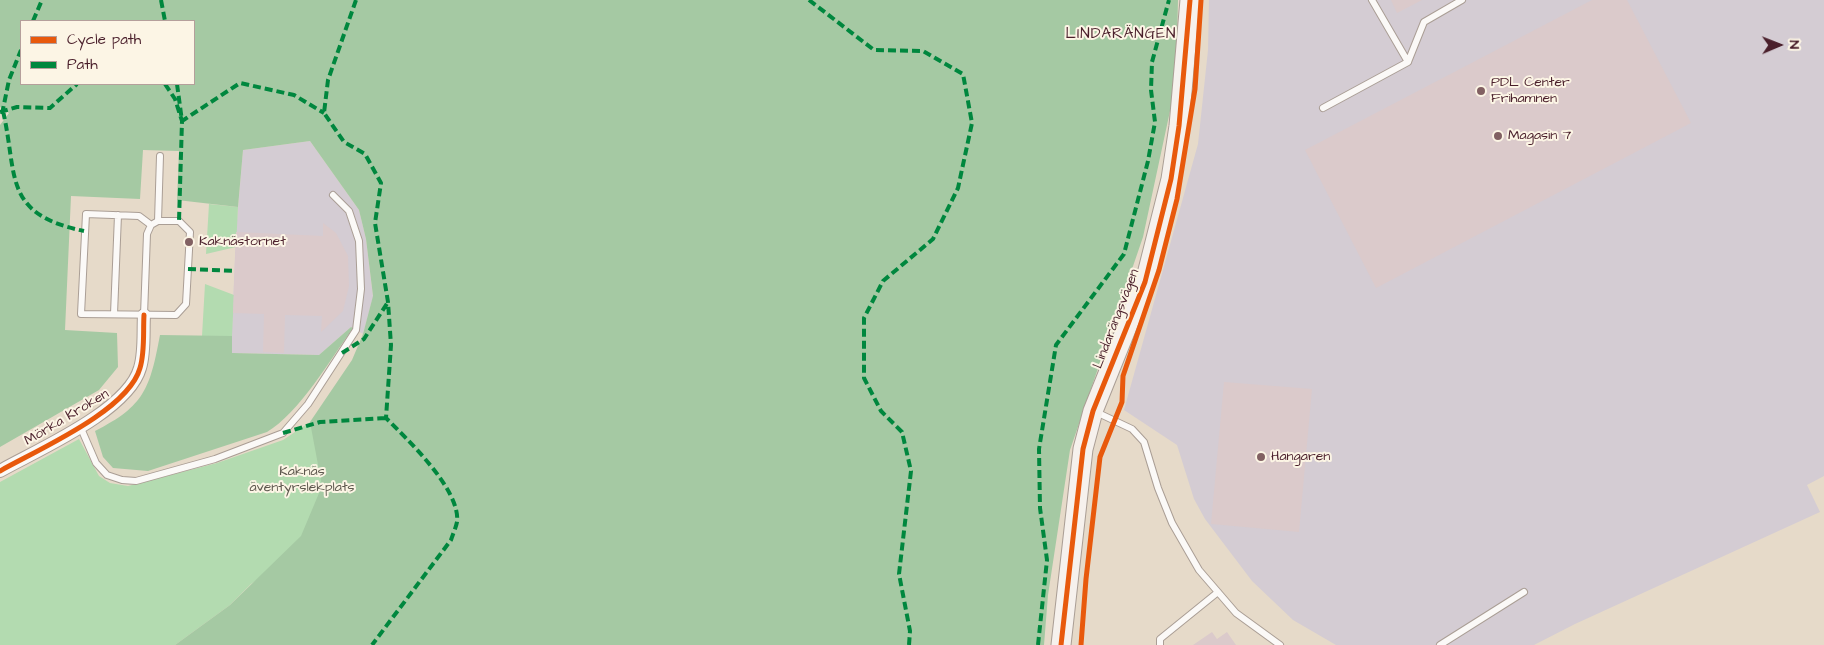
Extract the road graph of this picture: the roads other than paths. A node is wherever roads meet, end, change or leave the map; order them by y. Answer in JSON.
{"nodes":[{"id":1,"x":1190,"y":0,"type":"edge"},
{"id":2,"x":1372,"y":0,"type":"edge"},
{"id":3,"x":1462,"y":0,"type":"edge"},
{"id":4,"x":1408,"y":62,"type":"junction"},
{"id":5,"x":1323,"y":108,"type":"dead end"},
{"id":6,"x":160,"y":156,"type":"dead end"},
{"id":7,"x":333,"y":195,"type":"dead end"},
{"id":8,"x":118,"y":215,"type":"junction"},
{"id":9,"x":158,"y":221,"type":"junction"},
{"id":10,"x":151,"y":225,"type":"junction"},
{"id":11,"x":114,"y":314,"type":"junction"},
{"id":12,"x":144,"y":315,"type":"junction"},
{"id":13,"x":1093,"y":411,"type":"junction"},
{"id":14,"x":80,"y":426,"type":"junction"},
{"id":15,"x":0,"y":471,"type":"edge"},
{"id":16,"x":1218,"y":592,"type":"junction"},
{"id":17,"x":1524,"y":592,"type":"dead end"},
{"id":18,"x":1060,"y":645,"type":"edge"},
{"id":19,"x":1160,"y":645,"type":"edge"},
{"id":20,"x":1280,"y":645,"type":"edge"},
{"id":21,"x":1440,"y":645,"type":"edge"}],
"edges":[{"from":1,"to":13,"type":"street","name":"Lindarängsvägen"},
{"from":2,"to":4,"type":"lane"},
{"from":3,"to":4,"type":"lane"},
{"from":4,"to":5,"type":"lane"},
{"from":6,"to":9,"type":"lane"},
{"from":7,"to":14,"type":"lane"},
{"from":8,"to":10,"type":"lane"},
{"from":8,"to":11,"type":"lane"},
{"from":8,"to":11,"type":"lane"},
{"from":9,"to":10,"type":"lane"},
{"from":9,"to":12,"type":"lane"},
{"from":10,"to":12,"type":"lane","name":"Mörka Kroken"},
{"from":11,"to":12,"type":"lane"},
{"from":12,"to":14,"type":"street","name":"Mörka Kroken"},
{"from":13,"to":16,"type":"lane"},
{"from":13,"to":18,"type":"street","name":"Lindarängsvägen"},
{"from":14,"to":15,"type":"street","name":"Mörka Kroken"},
{"from":16,"to":19,"type":"lane"},
{"from":16,"to":20,"type":"lane"},
{"from":17,"to":21,"type":"lane"}]}
